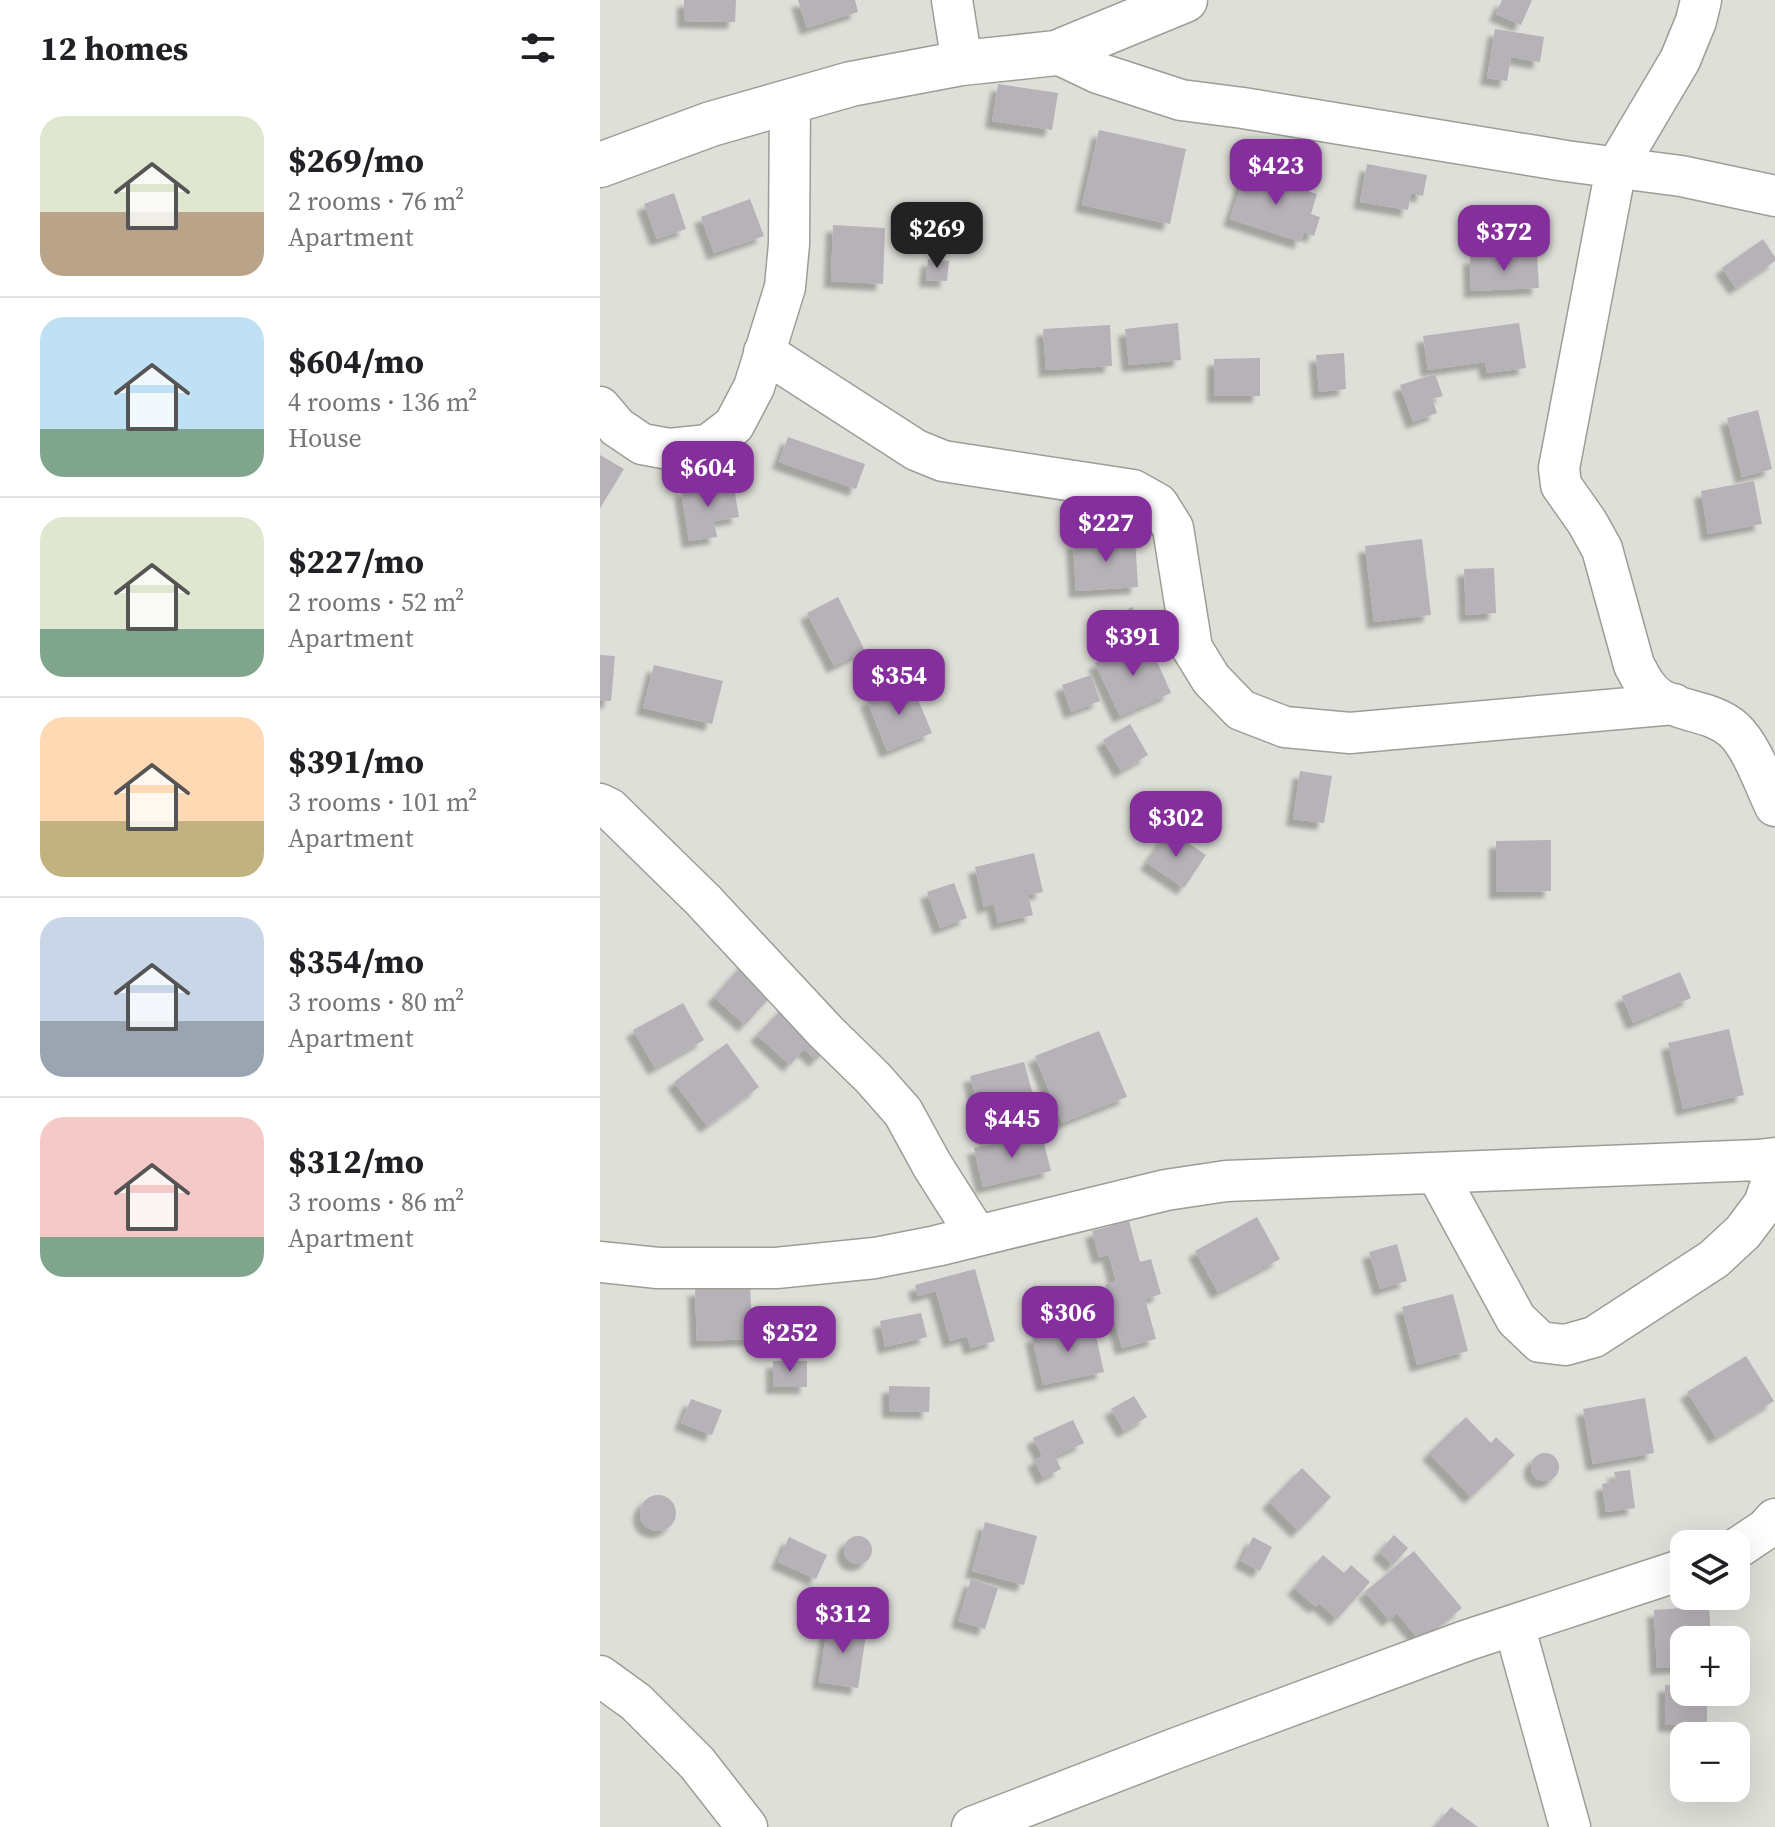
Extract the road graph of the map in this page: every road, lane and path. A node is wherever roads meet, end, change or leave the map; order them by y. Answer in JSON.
{"nodes":[{"id":1,"x":952,"y":0,"type":"edge"},
{"id":2,"x":1185,"y":0,"type":"edge"},
{"id":3,"x":1701,"y":0,"type":"edge"},
{"id":4,"x":1056,"y":53,"type":"junction"},
{"id":5,"x":962,"y":63,"type":"junction"},
{"id":6,"x":790,"y":101,"type":"junction"},
{"id":7,"x":600,"y":165,"type":"edge"},
{"id":8,"x":1616,"y":168,"type":"junction"},
{"id":9,"x":1775,"y":196,"type":"edge"},
{"id":10,"x":764,"y":352,"type":"junction"},
{"id":11,"x":600,"y":407,"type":"edge"},
{"id":12,"x":1674,"y":704,"type":"junction"},
{"id":13,"x":600,"y":804,"type":"edge"},
{"id":14,"x":1775,"y":806,"type":"edge"},
{"id":15,"x":1775,"y":1158,"type":"edge"},
{"id":16,"x":1775,"y":1172,"type":"edge"},
{"id":17,"x":1437,"y":1174,"type":"junction"},
{"id":18,"x":977,"y":1236,"type":"junction"},
{"id":19,"x":600,"y":1262,"type":"edge"},
{"id":20,"x":1775,"y":1519,"type":"edge"},
{"id":21,"x":1750,"y":1540,"type":"edge"},
{"id":22,"x":1670,"y":1574,"type":"edge"},
{"id":23,"x":1514,"y":1625,"type":"junction"},
{"id":24,"x":600,"y":1676,"type":"edge"},
{"id":25,"x":747,"y":1827,"type":"edge"},
{"id":26,"x":972,"y":1827,"type":"edge"},
{"id":27,"x":1570,"y":1827,"type":"edge"}],
"edges":[{"from":1,"to":5,"type":"street"},
{"from":2,"to":4,"type":"street"},
{"from":3,"to":8,"type":"street"},
{"from":4,"to":5,"type":"street"},
{"from":4,"to":8,"type":"street"},
{"from":5,"to":6,"type":"street"},
{"from":6,"to":7,"type":"street"},
{"from":6,"to":10,"type":"street"},
{"from":8,"to":9,"type":"street"},
{"from":8,"to":12,"type":"street"},
{"from":10,"to":11,"type":"street"},
{"from":10,"to":12,"type":"street"},
{"from":12,"to":14,"type":"street"},
{"from":13,"to":18,"type":"street"},
{"from":15,"to":17,"type":"street"},
{"from":16,"to":17,"type":"street"},
{"from":17,"to":18,"type":"street"},
{"from":18,"to":19,"type":"street"},
{"from":20,"to":21,"type":"street"},
{"from":22,"to":23,"type":"street"},
{"from":23,"to":26,"type":"street"},
{"from":23,"to":27,"type":"street"},
{"from":24,"to":25,"type":"street"}]}
